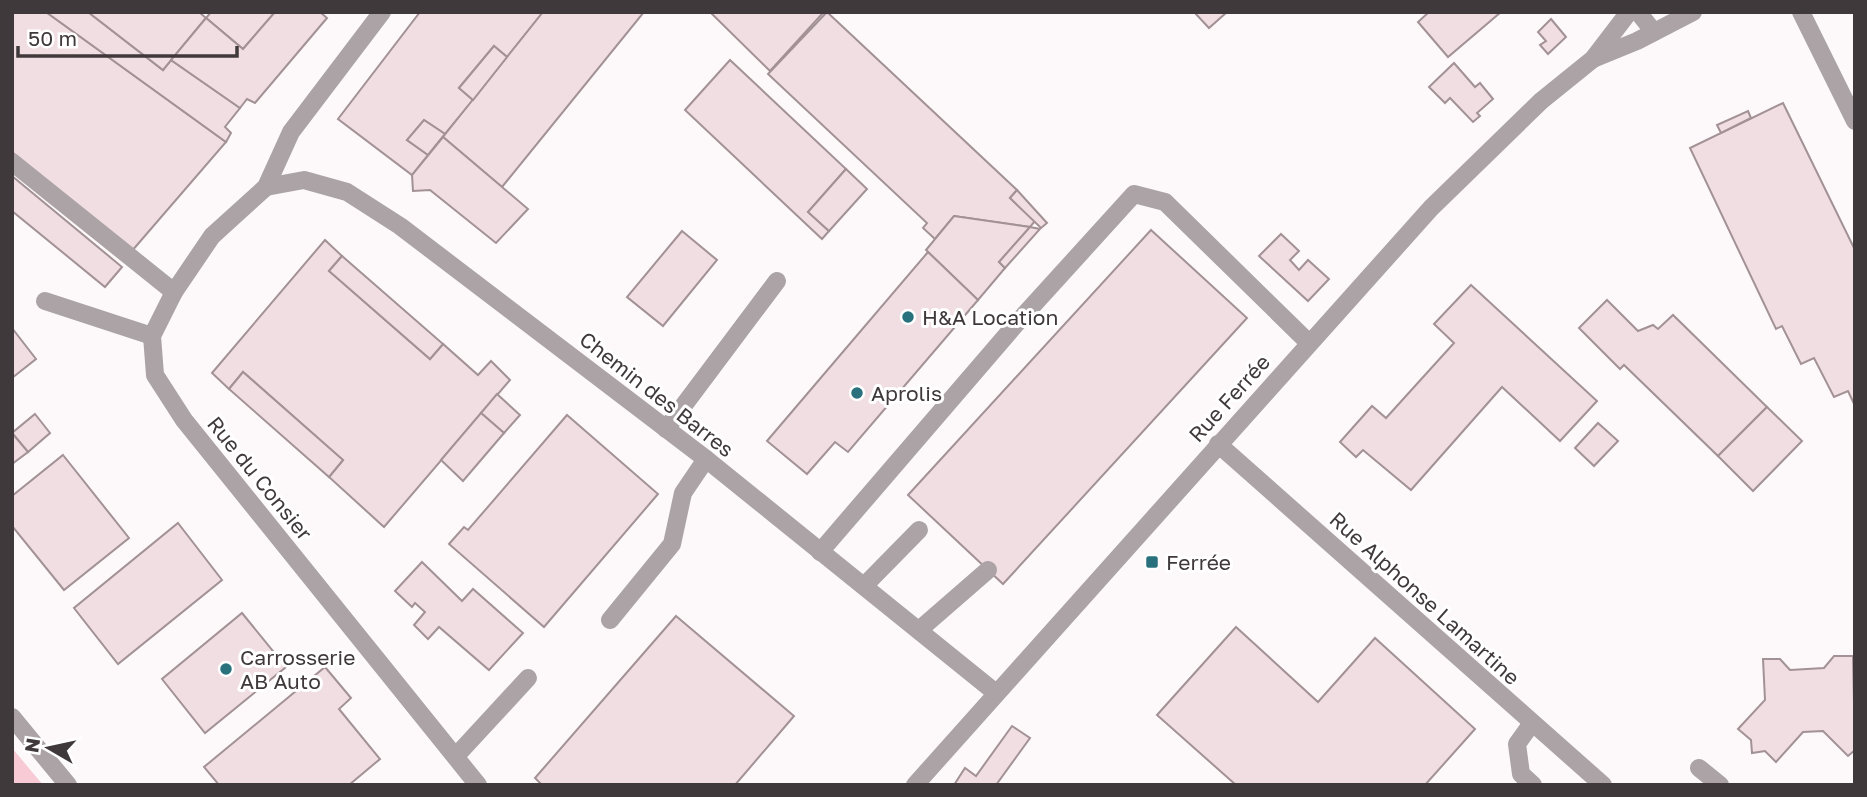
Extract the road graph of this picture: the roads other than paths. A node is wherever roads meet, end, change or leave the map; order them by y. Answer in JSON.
{"nodes":[{"id":1,"x":382,"y":12,"type":"edge"},
{"id":2,"x":1629,"y":12,"type":"edge"},
{"id":3,"x":1638,"y":12,"type":"edge"},
{"id":4,"x":1693,"y":12,"type":"edge"},
{"id":5,"x":1801,"y":12,"type":"edge"},
{"id":6,"x":1654,"y":32,"type":"junction"},
{"id":7,"x":1593,"y":59,"type":"junction"},
{"id":8,"x":1855,"y":121,"type":"edge"},
{"id":9,"x":12,"y":162,"type":"edge"},
{"id":10,"x":266,"y":187,"type":"junction"},
{"id":11,"x":777,"y":281,"type":"dead end"},
{"id":12,"x":174,"y":292,"type":"junction"},
{"id":13,"x":45,"y":301,"type":"dead end"},
{"id":14,"x":152,"y":336,"type":"junction"},
{"id":15,"x":1310,"y":343,"type":"junction"},
{"id":16,"x":666,"y":429,"type":"junction"},
{"id":17,"x":1218,"y":444,"type":"junction"},
{"id":18,"x":706,"y":459,"type":"junction"},
{"id":19,"x":919,"y":530,"type":"dead end"},
{"id":20,"x":820,"y":552,"type":"junction"},
{"id":21,"x":988,"y":570,"type":"dead end"},
{"id":22,"x":864,"y":586,"type":"junction"},
{"id":23,"x":610,"y":620,"type":"dead end"},
{"id":24,"x":919,"y":630,"type":"junction"},
{"id":25,"x":528,"y":678,"type":"dead end"},
{"id":26,"x":996,"y":693,"type":"junction"},
{"id":27,"x":12,"y":717,"type":"edge"},
{"id":28,"x":1532,"y":723,"type":"junction"},
{"id":29,"x":456,"y":756,"type":"junction"},
{"id":30,"x":1699,"y":768,"type":"dead end"},
{"id":31,"x":68,"y":785,"type":"edge"},
{"id":32,"x":478,"y":785,"type":"edge"},
{"id":33,"x":915,"y":785,"type":"edge"},
{"id":34,"x":1533,"y":785,"type":"edge"},
{"id":35,"x":1602,"y":785,"type":"edge"},
{"id":36,"x":1720,"y":785,"type":"edge"}],
"edges":[{"from":1,"to":10,"type":"street"},
{"from":2,"to":7,"type":"street","name":"Rue Ferrée"},
{"from":3,"to":6,"type":"street"},
{"from":4,"to":6,"type":"street","name":"Rue Ferrée"},
{"from":5,"to":8,"type":"street"},
{"from":6,"to":7,"type":"street","name":"Rue Ferrée"},
{"from":7,"to":15,"type":"street","name":"Rue Ferrée"},
{"from":9,"to":12,"type":"street"},
{"from":10,"to":12,"type":"street"},
{"from":10,"to":16,"type":"street","name":"Chemin des Barres"},
{"from":11,"to":16,"type":"street"},
{"from":12,"to":14,"type":"street"},
{"from":13,"to":14,"type":"street"},
{"from":14,"to":29,"type":"street","name":"Rue du Consier"},
{"from":15,"to":17,"type":"street","name":"Rue Ferrée"},
{"from":15,"to":20,"type":"street"},
{"from":16,"to":18,"type":"street","name":"Chemin des Barres"},
{"from":17,"to":26,"type":"street","name":"Rue Ferrée"},
{"from":17,"to":28,"type":"street","name":"Rue Alphonse Lamartine"},
{"from":18,"to":20,"type":"street","name":"Chemin des Barres"},
{"from":18,"to":23,"type":"street"},
{"from":19,"to":22,"type":"street"},
{"from":20,"to":22,"type":"street","name":"Chemin des Barres"},
{"from":21,"to":24,"type":"street"},
{"from":22,"to":24,"type":"street","name":"Chemin des Barres"},
{"from":24,"to":26,"type":"street","name":"Chemin des Barres"},
{"from":25,"to":29,"type":"street"},
{"from":26,"to":33,"type":"street","name":"Rue Ferrée"},
{"from":27,"to":31,"type":"street"},
{"from":28,"to":34,"type":"street"},
{"from":28,"to":35,"type":"street","name":"Rue Alphonse Lamartine"},
{"from":29,"to":32,"type":"street","name":"Rue du Consier"},
{"from":30,"to":36,"type":"street"}]}
